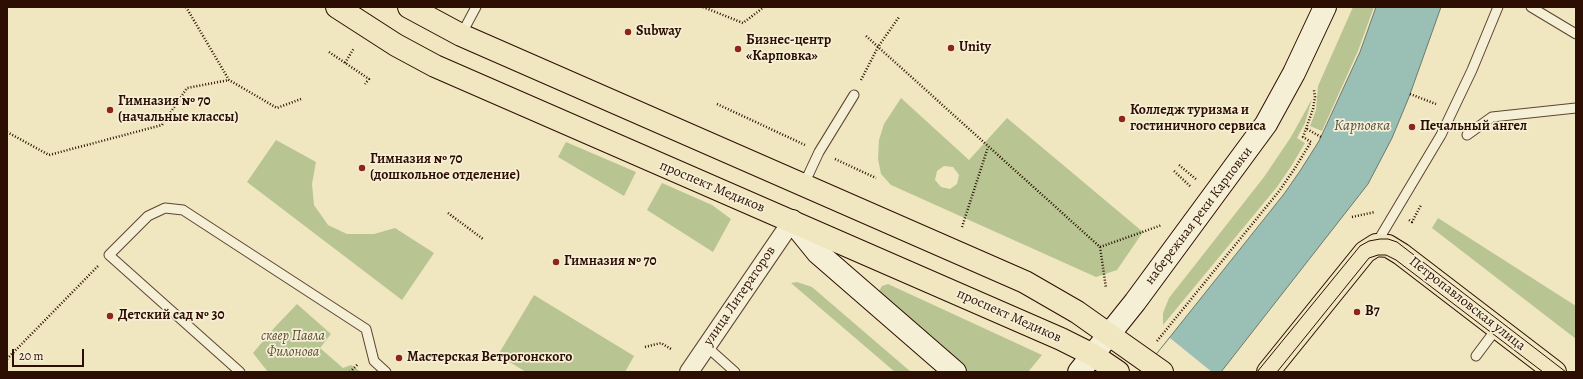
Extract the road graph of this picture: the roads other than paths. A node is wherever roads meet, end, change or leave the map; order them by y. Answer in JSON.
{"nodes":[{"id":1,"x":337,"y":7,"type":"edge"},
{"id":2,"x":408,"y":7,"type":"edge"},
{"id":3,"x":476,"y":7,"type":"edge"},
{"id":4,"x":1325,"y":7,"type":"edge"},
{"id":5,"x":1498,"y":7,"type":"edge"},
{"id":6,"x":1531,"y":7,"type":"edge"},
{"id":7,"x":1576,"y":34,"type":"edge"},
{"id":8,"x":461,"y":35,"type":"junction"},
{"id":9,"x":854,"y":95,"type":"road end"},
{"id":10,"x":1576,"y":108,"type":"edge"},
{"id":11,"x":1467,"y":135,"type":"dead end"},
{"id":12,"x":804,"y":184,"type":"junction"},
{"id":13,"x":792,"y":220,"type":"junction"},
{"id":14,"x":1376,"y":246,"type":"junction"},
{"id":15,"x":1497,"y":328,"type":"junction"},
{"id":16,"x":1110,"y":334,"type":"junction"},
{"id":17,"x":706,"y":346,"type":"junction"},
{"id":18,"x":1093,"y":355,"type":"junction"},
{"id":19,"x":1476,"y":356,"type":"dead end"},
{"id":20,"x":1156,"y":367,"type":"edge"},
{"id":21,"x":240,"y":372,"type":"edge"},
{"id":22,"x":386,"y":372,"type":"edge"},
{"id":23,"x":689,"y":372,"type":"edge"},
{"id":24,"x":735,"y":372,"type":"edge"},
{"id":25,"x":955,"y":372,"type":"edge"},
{"id":26,"x":1079,"y":372,"type":"edge"},
{"id":27,"x":1118,"y":372,"type":"edge"},
{"id":28,"x":1268,"y":372,"type":"edge"},
{"id":29,"x":1555,"y":372,"type":"edge"}],
"edges":[{"from":1,"to":13,"type":"main road","name":"проспект Медиков"},
{"from":2,"to":8,"type":"main road"},
{"from":3,"to":8,"type":"lane"},
{"from":4,"to":16,"type":"street","name":"набережная реки Карповки"},
{"from":5,"to":14,"type":"lane"},
{"from":6,"to":7,"type":"lane"},
{"from":8,"to":12,"type":"main road"},
{"from":9,"to":12,"type":"lane"},
{"from":10,"to":11,"type":"lane"},
{"from":12,"to":16,"type":"main road"},
{"from":13,"to":17,"type":"street","name":"улица Литераторов"},
{"from":13,"to":18,"type":"main road","name":"проспект Медиков"},
{"from":13,"to":25,"type":"street"},
{"from":14,"to":15,"type":"main road","name":"Петропавловская улица"},
{"from":14,"to":28,"type":"main road"},
{"from":15,"to":19,"type":"lane"},
{"from":15,"to":29,"type":"main road","name":"Петропавловская улица"},
{"from":16,"to":18,"type":"street","name":"набережная реки Карповки"},
{"from":16,"to":20,"type":"main road"},
{"from":17,"to":23,"type":"street","name":"улица Литераторов"},
{"from":17,"to":24,"type":"lane"},
{"from":18,"to":26,"type":"street","name":"набережная реки Карповки"},
{"from":18,"to":27,"type":"main road","name":"проспект Медиков"},
{"from":21,"to":22,"type":"lane"}]}
